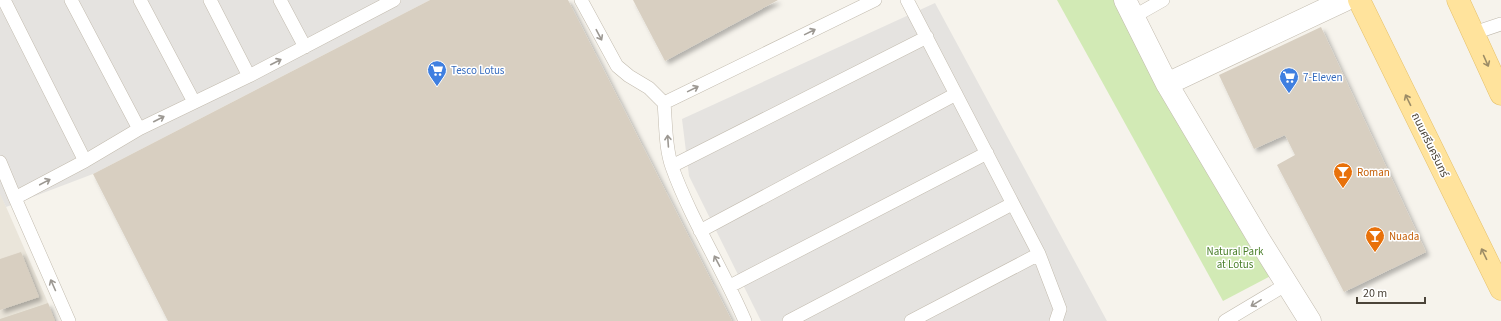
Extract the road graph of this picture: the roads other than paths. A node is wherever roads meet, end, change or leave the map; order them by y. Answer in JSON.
{"nodes":[{"id":1,"x":4,"y":0,"type":"edge"},
{"id":2,"x":71,"y":0,"type":"edge"},
{"id":3,"x":140,"y":0,"type":"edge"},
{"id":4,"x":210,"y":0,"type":"edge"},
{"id":5,"x":280,"y":0,"type":"edge"},
{"id":6,"x":394,"y":0,"type":"edge"},
{"id":7,"x":581,"y":0,"type":"edge"},
{"id":8,"x":875,"y":0,"type":"edge"},
{"id":9,"x":907,"y":0,"type":"edge"},
{"id":10,"x":1163,"y":0,"type":"edge"},
{"id":11,"x":1345,"y":0,"type":"edge"},
{"id":12,"x":1359,"y":0,"type":"edge"},
{"id":13,"x":1458,"y":0,"type":"edge"},
{"id":14,"x":1129,"y":8,"type":"edge"},
{"id":15,"x":1501,"y":24,"type":"edge"},
{"id":16,"x":1474,"y":33,"type":"junction"},
{"id":17,"x":927,"y":37,"type":"junction"},
{"id":18,"x":305,"y":47,"type":"junction"},
{"id":19,"x":249,"y":76,"type":"junction"},
{"id":20,"x":1167,"y":84,"type":"junction"},
{"id":21,"x":956,"y":94,"type":"junction"},
{"id":22,"x":1501,"y":94,"type":"edge"},
{"id":23,"x":194,"y":102,"type":"junction"},
{"id":24,"x":664,"y":103,"type":"junction"},
{"id":25,"x":139,"y":129,"type":"junction"},
{"id":26,"x":987,"y":153,"type":"junction"},
{"id":27,"x":85,"y":161,"type":"junction"},
{"id":28,"x":0,"y":162,"type":"edge"},
{"id":29,"x":672,"y":166,"type":"junction"},
{"id":30,"x":15,"y":198,"type":"junction"},
{"id":31,"x":1012,"y":204,"type":"junction"},
{"id":32,"x":700,"y":231,"type":"junction"},
{"id":33,"x":1039,"y":254,"type":"junction"},
{"id":34,"x":1287,"y":284,"type":"junction"},
{"id":35,"x":730,"y":286,"type":"junction"},
{"id":36,"x":1501,"y":290,"type":"edge"},
{"id":37,"x":69,"y":321,"type":"edge"},
{"id":38,"x":745,"y":321,"type":"edge"},
{"id":39,"x":789,"y":321,"type":"edge"},
{"id":40,"x":911,"y":321,"type":"edge"},
{"id":41,"x":1056,"y":321,"type":"edge"},
{"id":42,"x":1224,"y":321,"type":"edge"},
{"id":43,"x":1310,"y":321,"type":"edge"}],
"edges":[{"from":1,"to":27,"type":"lane"},
{"from":2,"to":25,"type":"lane"},
{"from":3,"to":23,"type":"lane"},
{"from":4,"to":19,"type":"lane"},
{"from":5,"to":18,"type":"lane"},
{"from":6,"to":18,"type":"lane"},
{"from":7,"to":24,"type":"lane","one_way":true},
{"from":24,"to":8,"type":"lane","one_way":true},
{"from":9,"to":17,"type":"lane"},
{"from":10,"to":14,"type":"lane"},
{"from":11,"to":20,"type":"street"},
{"from":36,"to":12,"type":"main road","name":"ถนนศรีนครินทร์","one_way":true},
{"from":13,"to":16,"type":"main road"},
{"from":14,"to":20,"type":"street"},
{"from":15,"to":16,"type":"lane"},
{"from":16,"to":22,"type":"main road","one_way":true},
{"from":17,"to":21,"type":"lane"},
{"from":17,"to":29,"type":"lane"},
{"from":19,"to":18,"type":"lane","one_way":true},
{"from":19,"to":23,"type":"lane"},
{"from":20,"to":34,"type":"street"},
{"from":21,"to":26,"type":"lane"},
{"from":21,"to":32,"type":"lane"},
{"from":25,"to":23,"type":"lane","one_way":true},
{"from":29,"to":24,"type":"lane","one_way":true},
{"from":25,"to":27,"type":"lane"},
{"from":26,"to":31,"type":"lane"},
{"from":26,"to":35,"type":"lane"},
{"from":30,"to":27,"type":"lane","one_way":true},
{"from":28,"to":30,"type":"lane"},
{"from":29,"to":32,"type":"lane"},
{"from":37,"to":30,"type":"lane","one_way":true},
{"from":31,"to":33,"type":"lane"},
{"from":31,"to":39,"type":"lane"},
{"from":35,"to":32,"type":"lane","one_way":true},
{"from":33,"to":40,"type":"lane"},
{"from":33,"to":41,"type":"lane"},
{"from":34,"to":42,"type":"lane","one_way":true},
{"from":34,"to":43,"type":"street"},
{"from":35,"to":38,"type":"lane"}]}
